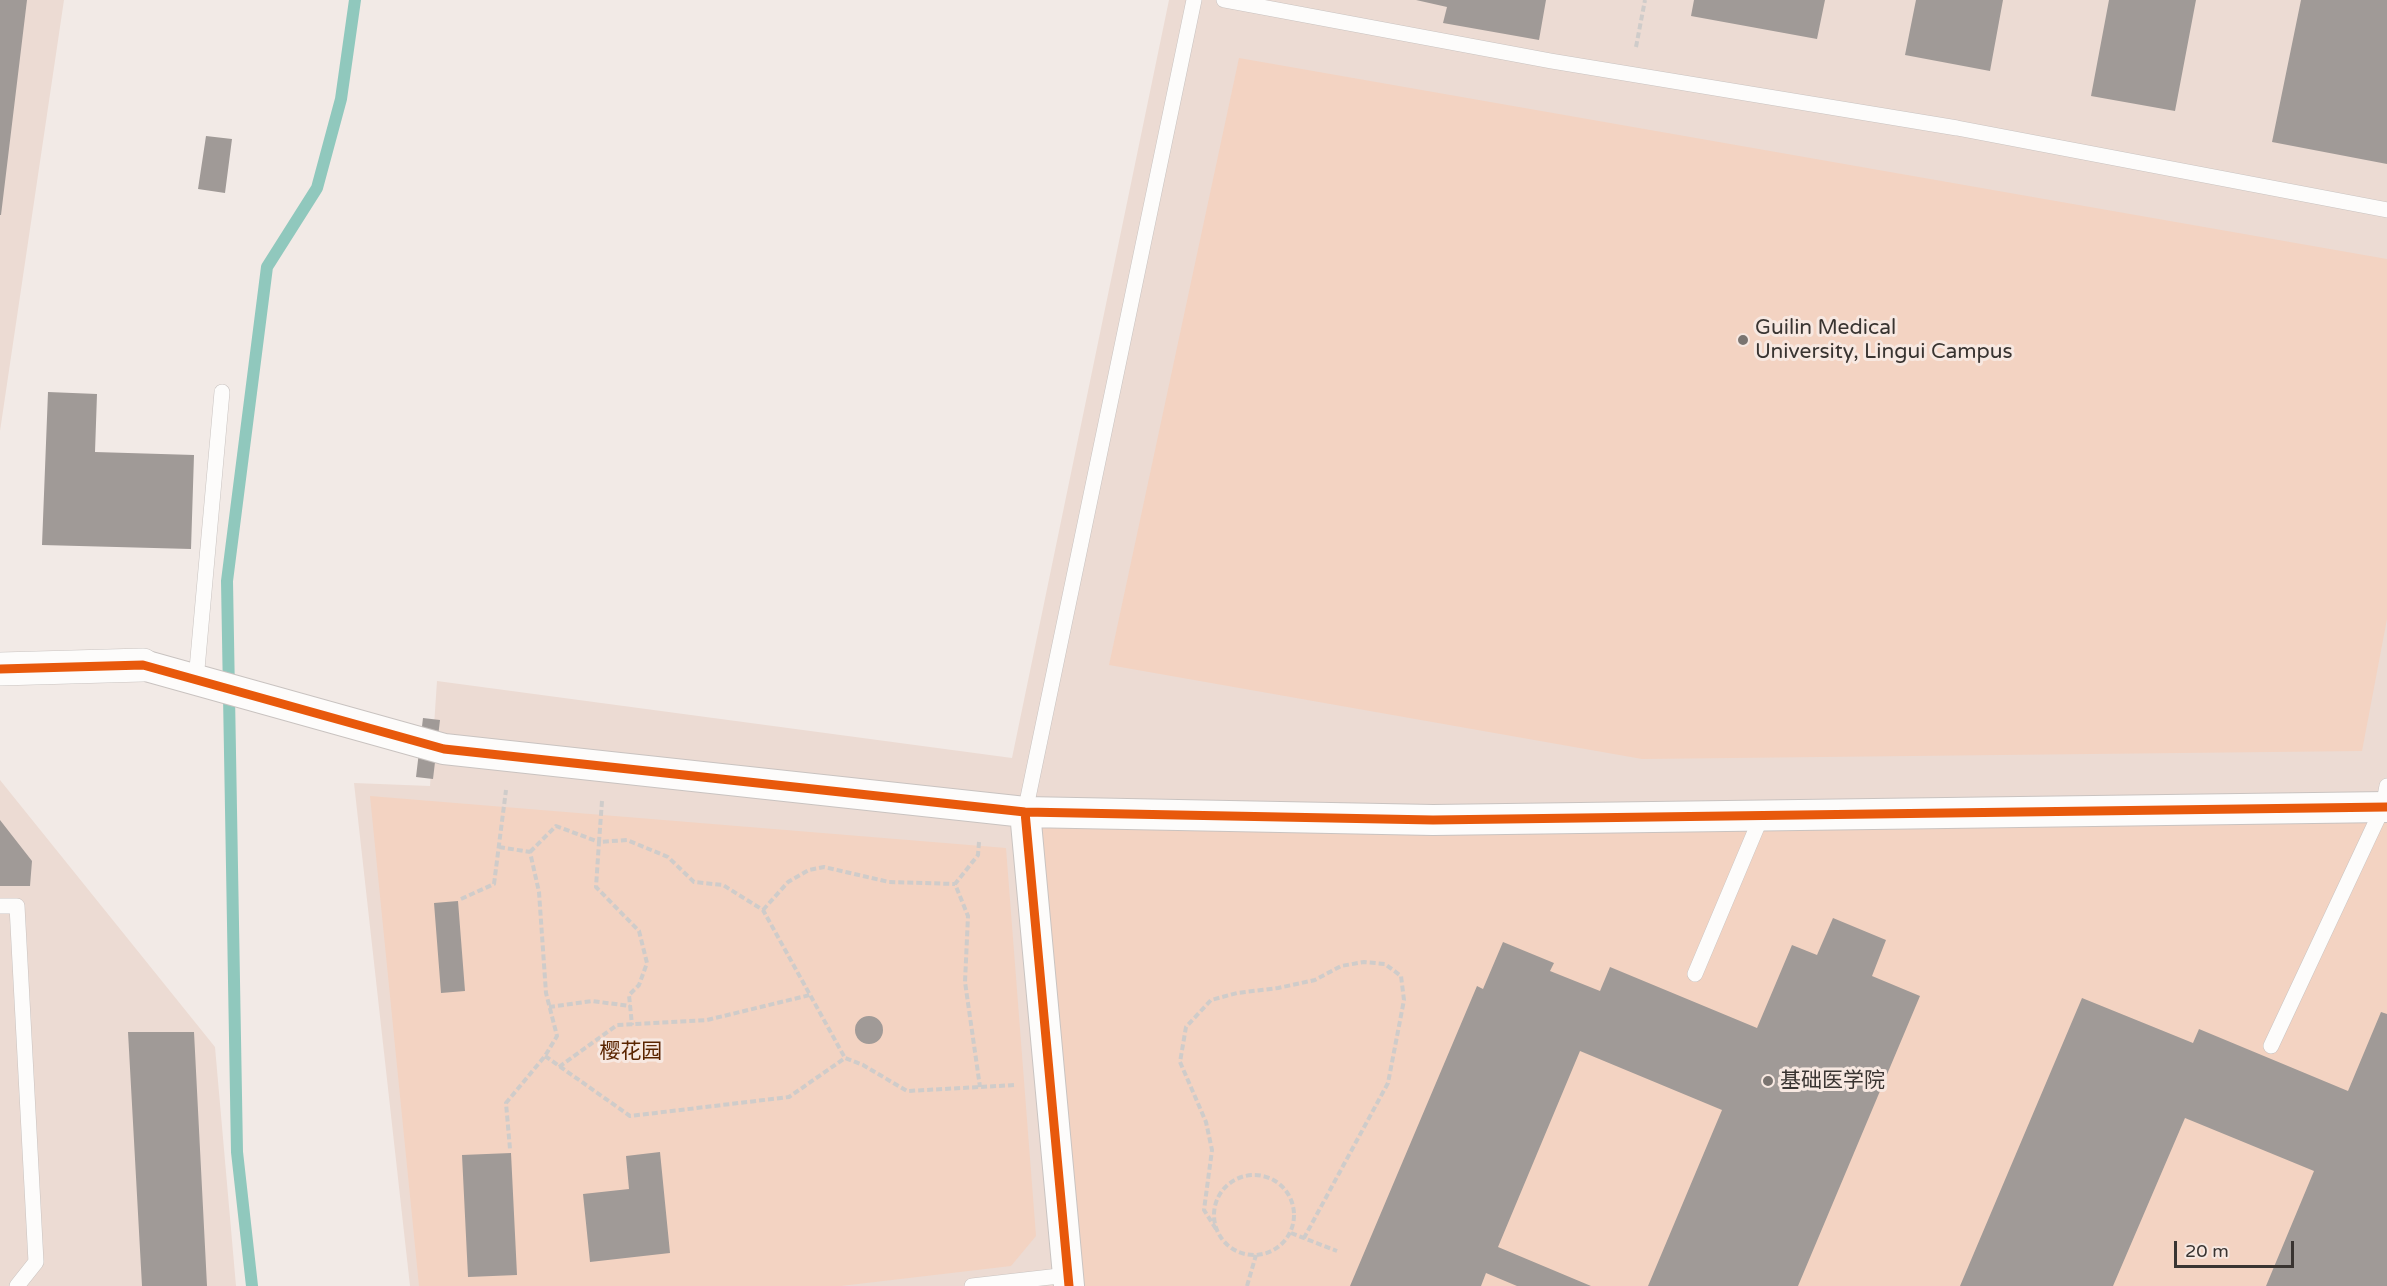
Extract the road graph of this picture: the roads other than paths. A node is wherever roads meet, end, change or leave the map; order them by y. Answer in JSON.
{"nodes":[{"id":1,"x":1194,"y":0,"type":"edge"},
{"id":2,"x":1224,"y":0,"type":"edge"},
{"id":3,"x":2387,"y":210,"type":"edge"},
{"id":4,"x":222,"y":392,"type":"dead end"},
{"id":5,"x":143,"y":665,"type":"joint"},
{"id":6,"x":0,"y":669,"type":"edge"},
{"id":7,"x":204,"y":682,"type":"junction"},
{"id":8,"x":2386,"y":800,"type":"edge"},
{"id":9,"x":1025,"y":812,"type":"junction"},
{"id":10,"x":1762,"y":816,"type":"junction"},
{"id":11,"x":0,"y":906,"type":"edge"},
{"id":12,"x":1695,"y":974,"type":"dead end"},
{"id":13,"x":2271,"y":1046,"type":"dead end"},
{"id":14,"x":1068,"y":1281,"type":"edge"},
{"id":15,"x":17,"y":1286,"type":"edge"},
{"id":16,"x":972,"y":1286,"type":"edge"}],
"edges":[{"from":1,"to":9,"type":"lane"},
{"from":2,"to":3,"type":"lane"},
{"from":4,"to":7,"type":"lane"},
{"from":5,"to":6,"type":"street"},
{"from":5,"to":7,"type":"street"},
{"from":7,"to":9,"type":"street"},
{"from":8,"to":10,"type":"street"},
{"from":8,"to":13,"type":"lane"},
{"from":9,"to":10,"type":"street"},
{"from":9,"to":14,"type":"street"},
{"from":10,"to":12,"type":"lane"},
{"from":11,"to":15,"type":"lane"},
{"from":14,"to":16,"type":"lane"}]}
